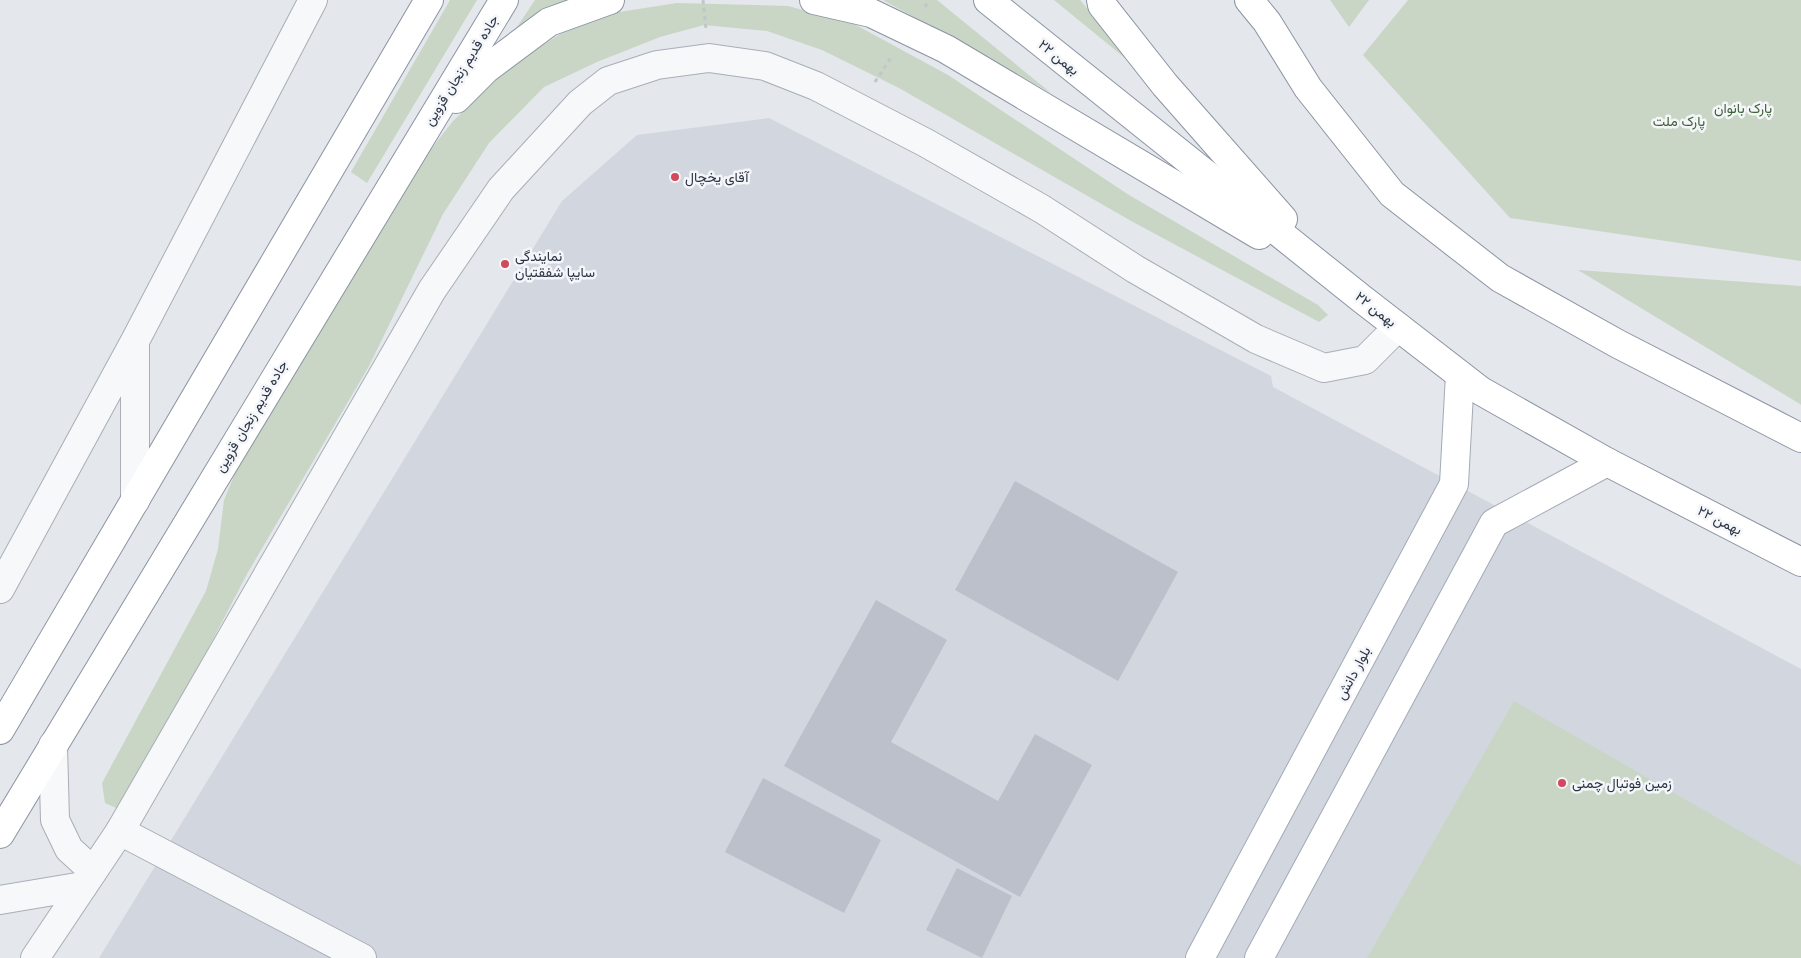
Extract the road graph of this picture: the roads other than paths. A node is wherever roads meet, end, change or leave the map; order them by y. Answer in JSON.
{"nodes":[{"id":1,"x":313,"y":0,"type":"edge"},
{"id":2,"x":429,"y":0,"type":"edge"},
{"id":3,"x":504,"y":0,"type":"edge"},
{"id":4,"x":610,"y":0,"type":"edge"},
{"id":5,"x":814,"y":0,"type":"edge"},
{"id":6,"x":988,"y":0,"type":"edge"},
{"id":7,"x":1102,"y":0,"type":"edge"},
{"id":8,"x":1236,"y":0,"type":"edge"},
{"id":9,"x":1249,"y":0,"type":"edge"},
{"id":10,"x":1308,"y":88,"type":"junction"},
{"id":11,"x":423,"y":132,"type":"junction"},
{"id":12,"x":1330,"y":274,"type":"junction"},
{"id":13,"x":1362,"y":299,"type":"junction"},
{"id":14,"x":1398,"y":327,"type":"junction"},
{"id":15,"x":135,"y":341,"type":"junction"},
{"id":16,"x":1460,"y":375,"type":"junction"},
{"id":17,"x":1801,"y":438,"type":"edge"},
{"id":18,"x":1607,"y":462,"type":"junction"},
{"id":19,"x":135,"y":501,"type":"junction"},
{"id":20,"x":1801,"y":562,"type":"edge"},
{"id":21,"x":0,"y":589,"type":"edge"},
{"id":22,"x":0,"y":730,"type":"edge"},
{"id":23,"x":53,"y":746,"type":"junction"},
{"id":24,"x":120,"y":831,"type":"junction"},
{"id":25,"x":0,"y":834,"type":"edge"},
{"id":26,"x":88,"y":878,"type":"junction"},
{"id":27,"x":0,"y":900,"type":"edge"},
{"id":28,"x":35,"y":958,"type":"edge"},
{"id":29,"x":362,"y":958,"type":"edge"},
{"id":30,"x":1200,"y":958,"type":"edge"},
{"id":31,"x":1259,"y":958,"type":"edge"}],
"edges":[{"from":1,"to":15,"type":"street"},
{"from":2,"to":19,"type":"main road"},
{"from":3,"to":11,"type":"main road","name":"جاده قدیم زنجان قزوین"},
{"from":4,"to":11,"type":"main road"},
{"from":5,"to":13,"type":"main road"},
{"from":6,"to":12,"type":"main road","name":"۲۲ بهمن"},
{"from":7,"to":12,"type":"main road"},
{"from":8,"to":10,"type":"main road"},
{"from":9,"to":10,"type":"main road"},
{"from":10,"to":17,"type":"main road"},
{"from":11,"to":23,"type":"main road","name":"جاده قدیم زنجان قزوین"},
{"from":12,"to":13,"type":"main road","name":"۲۲ بهمن"},
{"from":13,"to":14,"type":"main road","name":"۲۲ بهمن"},
{"from":14,"to":16,"type":"main road","name":"۲۲ بهمن"},
{"from":14,"to":24,"type":"street"},
{"from":15,"to":19,"type":"street"},
{"from":15,"to":21,"type":"street"},
{"from":16,"to":18,"type":"main road","name":"۲۲ بهمن"},
{"from":16,"to":30,"type":"main road","name":"بلوار دانش"},
{"from":18,"to":20,"type":"main road","name":"۲۲ بهمن"},
{"from":18,"to":31,"type":"main road"},
{"from":19,"to":22,"type":"main road"},
{"from":23,"to":25,"type":"main road","name":"جاده قدیم زنجان قزوین"},
{"from":23,"to":26,"type":"street"},
{"from":24,"to":26,"type":"street"},
{"from":24,"to":29,"type":"street"},
{"from":26,"to":27,"type":"street"},
{"from":26,"to":28,"type":"street"}]}
